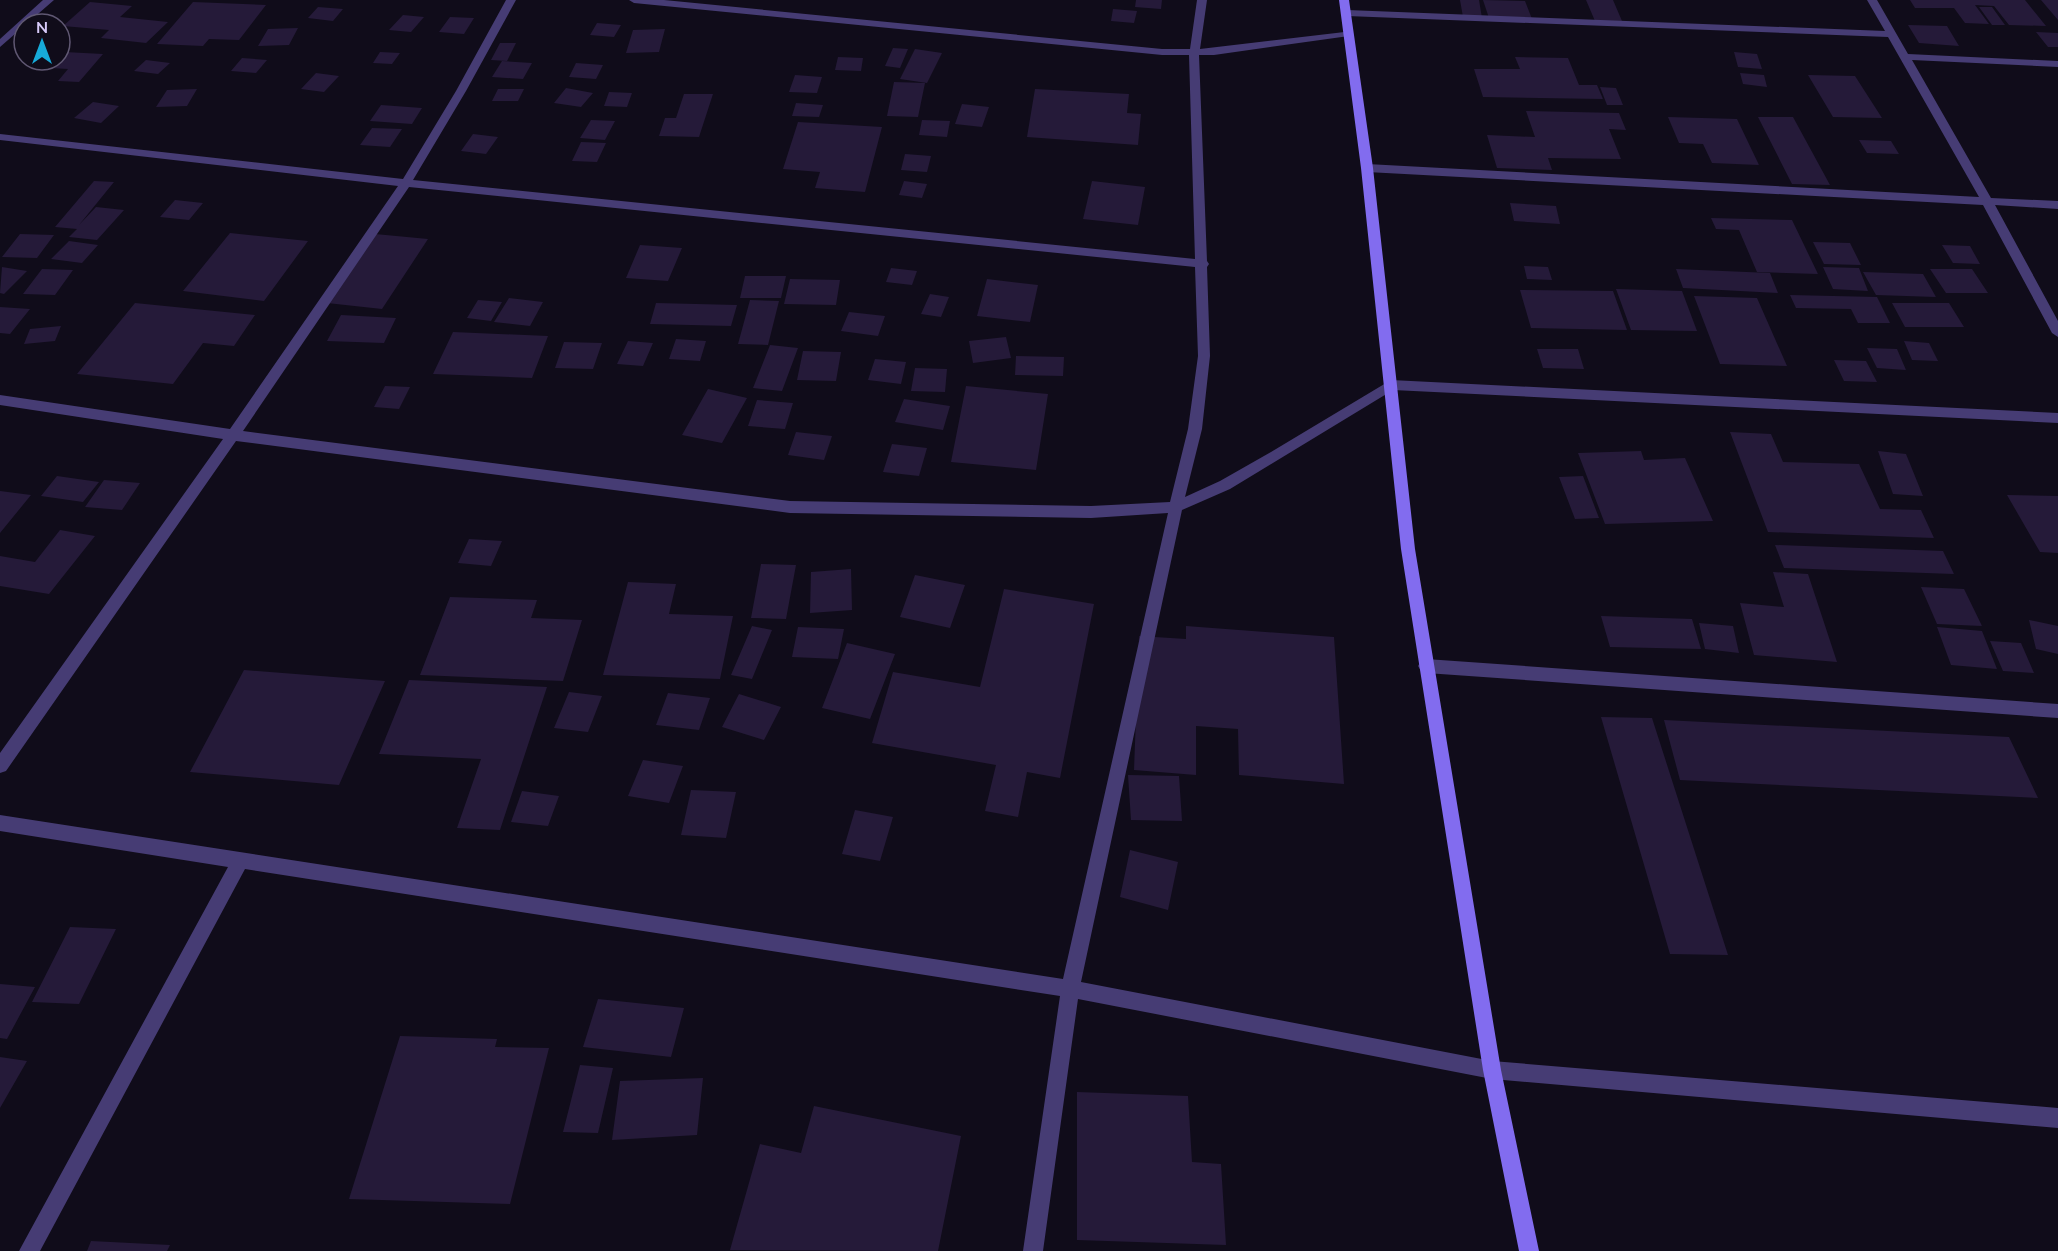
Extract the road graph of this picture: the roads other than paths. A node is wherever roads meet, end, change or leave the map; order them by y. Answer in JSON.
{"nodes":[{"id":1,"x":49,"y":0,"type":"edge"},
{"id":2,"x":512,"y":0,"type":"edge"},
{"id":3,"x":634,"y":0,"type":"edge"},
{"id":4,"x":1202,"y":0,"type":"edge"},
{"id":5,"x":1872,"y":0,"type":"edge"},
{"id":6,"x":1346,"y":7,"type":"edge"},
{"id":7,"x":1348,"y":33,"type":"junction"},
{"id":8,"x":1891,"y":34,"type":"junction"},
{"id":9,"x":0,"y":44,"type":"edge"},
{"id":10,"x":1194,"y":53,"type":"junction"},
{"id":11,"x":1904,"y":57,"type":"junction"},
{"id":12,"x":2058,"y":64,"type":"edge"},
{"id":13,"x":0,"y":137,"type":"edge"},
{"id":14,"x":1367,"y":168,"type":"junction"},
{"id":15,"x":406,"y":183,"type":"junction"},
{"id":16,"x":1987,"y":201,"type":"junction"},
{"id":17,"x":2058,"y":205,"type":"edge"},
{"id":18,"x":1203,"y":264,"type":"junction"},
{"id":19,"x":2058,"y":333,"type":"edge"},
{"id":20,"x":1391,"y":385,"type":"junction"},
{"id":21,"x":0,"y":400,"type":"edge"},
{"id":22,"x":2058,"y":418,"type":"edge"},
{"id":23,"x":233,"y":435,"type":"junction"},
{"id":24,"x":1176,"y":507,"type":"junction"},
{"id":25,"x":1426,"y":666,"type":"junction"},
{"id":26,"x":2058,"y":711,"type":"edge"},
{"id":27,"x":0,"y":766,"type":"edge"},
{"id":28,"x":0,"y":823,"type":"edge"},
{"id":29,"x":241,"y":860,"type":"junction"},
{"id":30,"x":1070,"y":989,"type":"junction"},
{"id":31,"x":1492,"y":1070,"type":"junction"},
{"id":32,"x":2058,"y":1118,"type":"edge"},
{"id":33,"x":28,"y":1251,"type":"edge"},
{"id":34,"x":1034,"y":1251,"type":"edge"},
{"id":35,"x":1529,"y":1251,"type":"edge"}],
"edges":[{"from":1,"to":9,"type":"street"},
{"from":2,"to":15,"type":"street"},
{"from":3,"to":10,"type":"street"},
{"from":4,"to":10,"type":"street"},
{"from":5,"to":8,"type":"street"},
{"from":6,"to":7,"type":"street"},
{"from":6,"to":8,"type":"street"},
{"from":7,"to":10,"type":"street"},
{"from":7,"to":14,"type":"street"},
{"from":8,"to":11,"type":"street"},
{"from":10,"to":18,"type":"street"},
{"from":11,"to":12,"type":"street"},
{"from":11,"to":16,"type":"street"},
{"from":13,"to":15,"type":"street"},
{"from":14,"to":16,"type":"street"},
{"from":14,"to":20,"type":"street"},
{"from":15,"to":18,"type":"street"},
{"from":15,"to":23,"type":"street"},
{"from":16,"to":17,"type":"street"},
{"from":16,"to":19,"type":"street"},
{"from":18,"to":24,"type":"street"},
{"from":20,"to":22,"type":"street"},
{"from":20,"to":24,"type":"street"},
{"from":20,"to":25,"type":"street"},
{"from":21,"to":23,"type":"street"},
{"from":23,"to":24,"type":"street"},
{"from":23,"to":27,"type":"street"},
{"from":24,"to":30,"type":"street"},
{"from":25,"to":26,"type":"street"},
{"from":25,"to":31,"type":"street"},
{"from":28,"to":29,"type":"street"},
{"from":29,"to":30,"type":"street"},
{"from":29,"to":33,"type":"street"},
{"from":30,"to":31,"type":"street"},
{"from":30,"to":34,"type":"street"},
{"from":31,"to":32,"type":"street"},
{"from":31,"to":35,"type":"street"}]}
